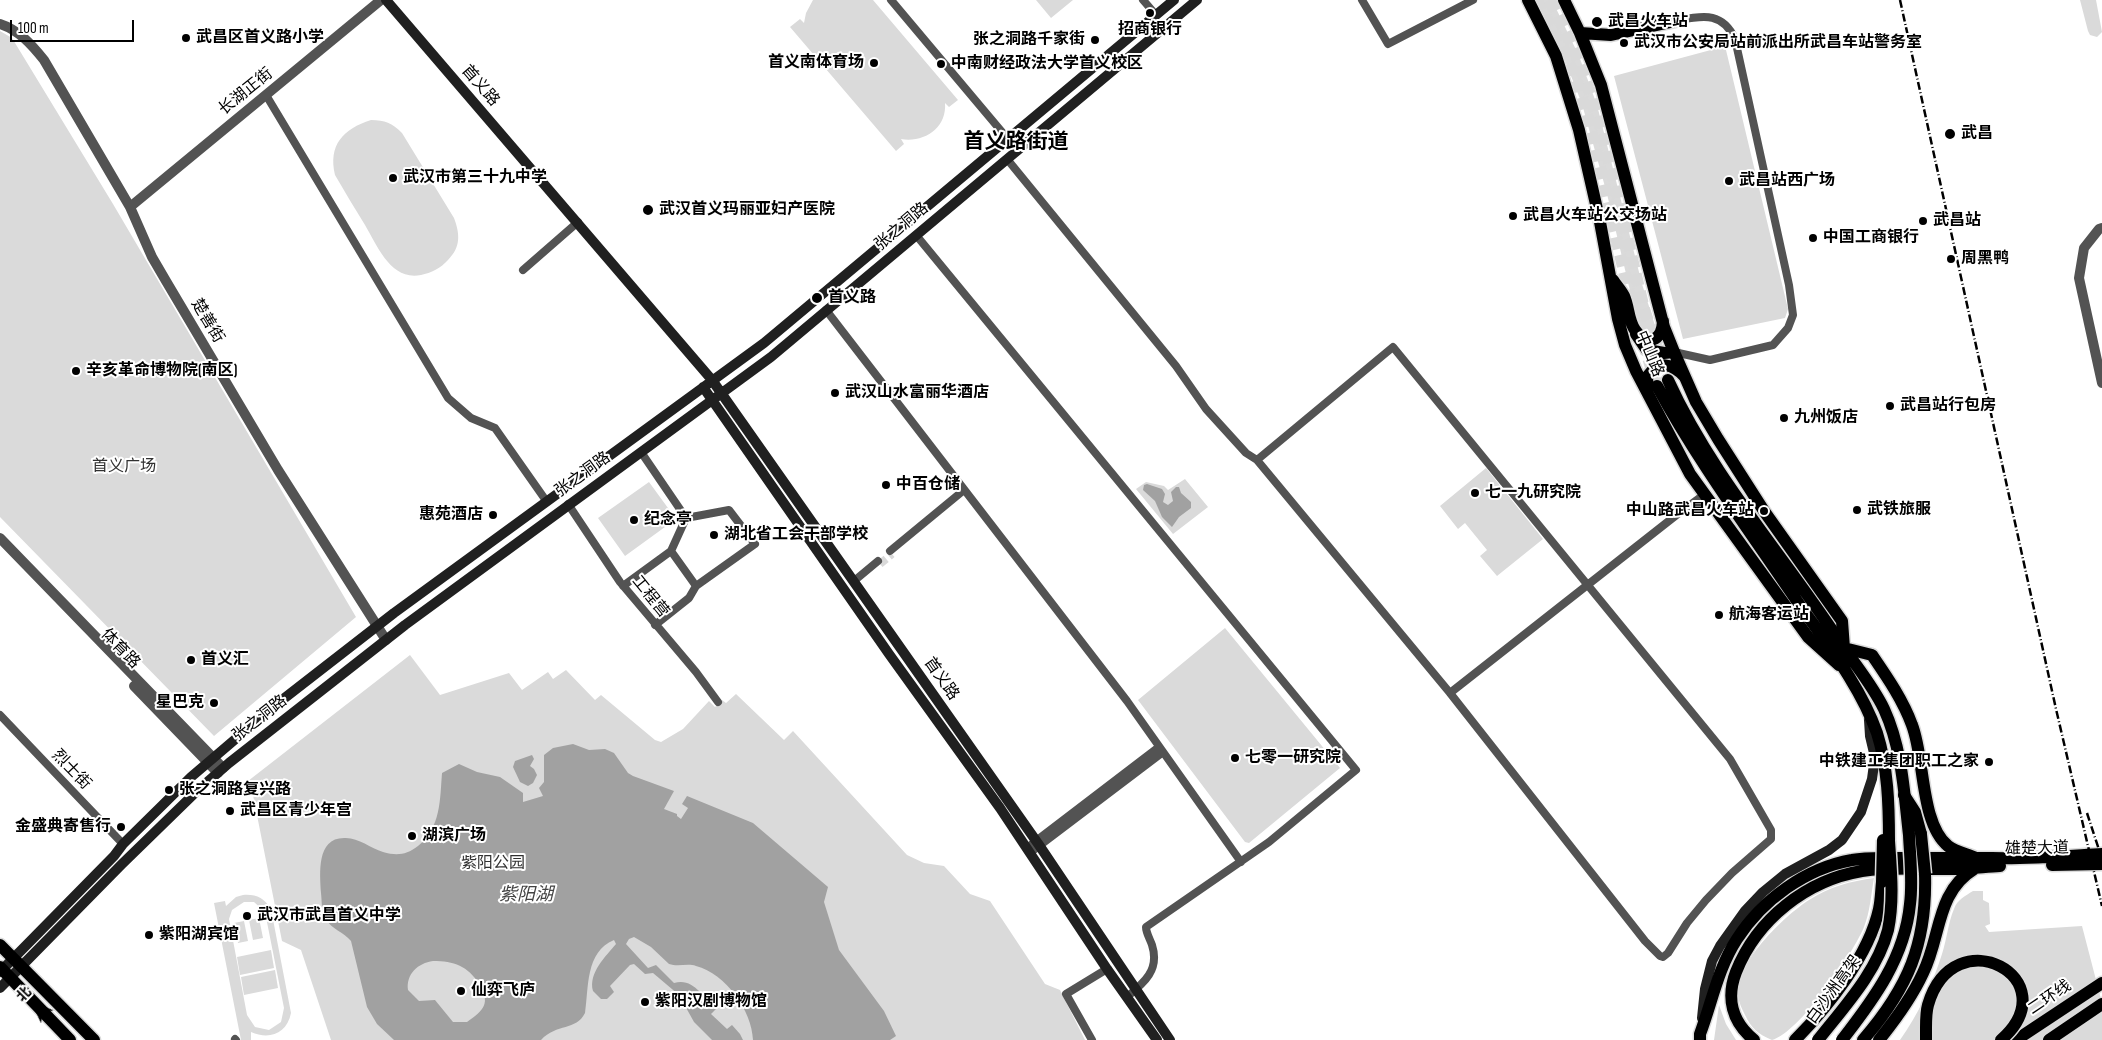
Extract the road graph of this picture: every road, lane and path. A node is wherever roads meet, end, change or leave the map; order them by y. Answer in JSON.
{"nodes":[{"id":1,"x":381,"y":0,"type":"edge"},
{"id":2,"x":386,"y":0,"type":"edge"},
{"id":3,"x":892,"y":0,"type":"edge"},
{"id":4,"x":1144,"y":0,"type":"edge"},
{"id":5,"x":1174,"y":0,"type":"edge"},
{"id":6,"x":1197,"y":0,"type":"edge"},
{"id":7,"x":1362,"y":0,"type":"edge"},
{"id":8,"x":1473,"y":0,"type":"edge"},
{"id":9,"x":1528,"y":0,"type":"edge"},
{"id":10,"x":1564,"y":0,"type":"edge"},
{"id":11,"x":1156,"y":15,"type":"junction"},
{"id":12,"x":1680,"y":20,"type":"joint"},
{"id":13,"x":0,"y":24,"type":"edge"},
{"id":14,"x":1580,"y":33,"type":"junction"},
{"id":15,"x":266,"y":95,"type":"junction"},
{"id":16,"x":1008,"y":139,"type":"junction"},
{"id":17,"x":1018,"y":150,"type":"junction"},
{"id":18,"x":1007,"y":159,"type":"junction"},
{"id":19,"x":130,"y":207,"type":"junction"},
{"id":20,"x":578,"y":222,"type":"junction"},
{"id":21,"x":2102,"y":228,"type":"edge"},
{"id":22,"x":916,"y":236,"type":"junction"},
{"id":23,"x":523,"y":270,"type":"dead end"},
{"id":24,"x":1610,"y":275,"type":"junction"},
{"id":25,"x":826,"y":310,"type":"junction"},
{"id":26,"x":1662,"y":322,"type":"junction"},
{"id":27,"x":1632,"y":325,"type":"junction"},
{"id":28,"x":1674,"y":352,"type":"junction"},
{"id":29,"x":1686,"y":379,"type":"junction"},
{"id":30,"x":712,"y":380,"type":"junction"},
{"id":31,"x":2102,"y":383,"type":"edge"},
{"id":32,"x":703,"y":387,"type":"junction"},
{"id":33,"x":1658,"y":387,"type":"junction"},
{"id":34,"x":722,"y":393,"type":"junction"},
{"id":35,"x":712,"y":400,"type":"junction"},
{"id":36,"x":641,"y":452,"type":"junction"},
{"id":37,"x":1257,"y":460,"type":"junction"},
{"id":38,"x":965,"y":491,"type":"junction"},
{"id":39,"x":1705,"y":494,"type":"junction"},
{"id":40,"x":547,"y":502,"type":"junction"},
{"id":41,"x":568,"y":504,"type":"junction"},
{"id":42,"x":1686,"y":508,"type":"dead end"},
{"id":43,"x":1679,"y":513,"type":"dead end"},
{"id":44,"x":686,"y":518,"type":"junction"},
{"id":45,"x":0,"y":538,"type":"edge"},
{"id":46,"x":0,"y":547,"type":"edge"},
{"id":47,"x":671,"y":551,"type":"junction"},
{"id":48,"x":891,"y":552,"type":"tunnel mouth"},
{"id":49,"x":879,"y":562,"type":"tunnel mouth"},
{"id":50,"x":855,"y":582,"type":"junction"},
{"id":51,"x":1588,"y":585,"type":"junction"},
{"id":52,"x":623,"y":586,"type":"junction"},
{"id":53,"x":696,"y":586,"type":"junction"},
{"id":54,"x":655,"y":625,"type":"junction"},
{"id":55,"x":376,"y":627,"type":"junction"},
{"id":56,"x":386,"y":640,"type":"junction"},
{"id":57,"x":1844,"y":648,"type":"junction"},
{"id":58,"x":1844,"y":669,"type":"junction"},
{"id":59,"x":1450,"y":693,"type":"junction"},
{"id":60,"x":718,"y":702,"type":"dead end"},
{"id":61,"x":1869,"y":714,"type":"junction"},
{"id":62,"x":0,"y":715,"type":"edge"},
{"id":63,"x":1161,"y":749,"type":"junction"},
{"id":64,"x":210,"y":760,"type":"junction"},
{"id":65,"x":221,"y":771,"type":"junction"},
{"id":66,"x":1915,"y":834,"type":"junction"},
{"id":67,"x":1886,"y":841,"type":"junction"},
{"id":68,"x":123,"y":844,"type":"junction"},
{"id":69,"x":1033,"y":846,"type":"junction"},
{"id":70,"x":2102,"y":854,"type":"edge"},
{"id":71,"x":1241,"y":862,"type":"junction"},
{"id":72,"x":1975,"y":864,"type":"junction"},
{"id":73,"x":2102,"y":864,"type":"edge"},
{"id":74,"x":0,"y":944,"type":"edge"},
{"id":75,"x":17,"y":962,"type":"junction"},
{"id":76,"x":1107,"y":969,"type":"junction"},
{"id":77,"x":3,"y":971,"type":"edge"},
{"id":78,"x":2102,"y":983,"type":"edge"},
{"id":79,"x":0,"y":988,"type":"edge"},
{"id":80,"x":1136,"y":989,"type":"junction"},
{"id":81,"x":1126,"y":997,"type":"junction"},
{"id":82,"x":2099,"y":1006,"type":"edge"},
{"id":83,"x":1700,"y":1038,"type":"edge"},
{"id":84,"x":70,"y":1040,"type":"edge"},
{"id":85,"x":94,"y":1040,"type":"edge"},
{"id":86,"x":1092,"y":1040,"type":"edge"},
{"id":87,"x":1157,"y":1040,"type":"edge"},
{"id":88,"x":1170,"y":1040,"type":"edge"},
{"id":89,"x":1754,"y":1040,"type":"edge"},
{"id":90,"x":1795,"y":1040,"type":"edge"},
{"id":91,"x":1818,"y":1040,"type":"edge"},
{"id":92,"x":1842,"y":1040,"type":"edge"},
{"id":93,"x":1863,"y":1040,"type":"edge"},
{"id":94,"x":1879,"y":1040,"type":"edge"},
{"id":95,"x":1926,"y":1040,"type":"edge"},
{"id":96,"x":2001,"y":1040,"type":"edge"},
{"id":97,"x":2016,"y":1040,"type":"edge"},
{"id":98,"x":2049,"y":1040,"type":"edge"},
{"id":99,"x":2064,"y":1040,"type":"edge"}],
"edges":[{"from":1,"to":15,"type":"street","name":"长湖正街"},
{"from":2,"to":20,"type":"main road","name":"首义路"},
{"from":3,"to":16,"type":"street"},
{"from":4,"to":11,"type":"street"},
{"from":5,"to":11,"type":"main road","name":"张之洞路"},
{"from":6,"to":17,"type":"main road","name":"张之洞路"},
{"from":7,"to":8,"type":"street"},
{"from":9,"to":24,"type":"main road","name":"中山路"},
{"from":10,"to":14,"type":"main road","name":"中山路"},
{"from":11,"to":16,"type":"main road","name":"张之洞路"},
{"from":12,"to":14,"type":"main road"},
{"from":12,"to":28,"type":"street"},
{"from":13,"to":19,"type":"street","name":"楚善街"},
{"from":14,"to":26,"type":"main road","name":"中山路"},
{"from":15,"to":19,"type":"street","name":"长湖正街"},
{"from":15,"to":40,"type":"street"},
{"from":16,"to":17,"type":"street"},
{"from":16,"to":30,"type":"main road","name":"张之洞路"},
{"from":17,"to":18,"type":"main road","name":"张之洞路"},
{"from":18,"to":22,"type":"main road","name":"张之洞路"},
{"from":18,"to":37,"type":"street"},
{"from":19,"to":55,"type":"street","name":"楚善街"},
{"from":20,"to":23,"type":"street"},
{"from":20,"to":30,"type":"main road","name":"首义路"},
{"from":21,"to":31,"type":"street"},
{"from":22,"to":25,"type":"main road","name":"张之洞路"},
{"from":22,"to":71,"type":"street"},
{"from":24,"to":27,"type":"main road"},
{"from":24,"to":33,"type":"main road","name":"中山路"},
{"from":25,"to":34,"type":"main road","name":"张之洞路"},
{"from":25,"to":38,"type":"street"},
{"from":26,"to":27,"type":"main road"},
{"from":26,"to":28,"type":"main road","name":"中山路"},
{"from":27,"to":28,"type":"main road"},
{"from":28,"to":29,"type":"main road","name":"中山路"},
{"from":29,"to":33,"type":"main road"},
{"from":29,"to":57,"type":"main road","name":"中山路"},
{"from":30,"to":32,"type":"main road","name":"张之洞路"},
{"from":30,"to":34,"type":"main road","name":"首义路"},
{"from":32,"to":35,"type":"main road","name":"首义路"},
{"from":32,"to":40,"type":"main road","name":"张之洞路"},
{"from":33,"to":39,"type":"main road","name":"中山路"},
{"from":33,"to":57,"type":"main road"},
{"from":33,"to":58,"type":"main road"},
{"from":34,"to":35,"type":"main road","name":"张之洞路"},
{"from":34,"to":50,"type":"main road","name":"首义路"},
{"from":35,"to":36,"type":"main road","name":"张之洞路"},
{"from":35,"to":69,"type":"main road","name":"首义路"},
{"from":36,"to":41,"type":"main road","name":"张之洞路"},
{"from":36,"to":44,"type":"street"},
{"from":37,"to":51,"type":"street"},
{"from":37,"to":59,"type":"street"},
{"from":38,"to":48,"type":"street"},
{"from":38,"to":63,"type":"street"},
{"from":39,"to":42,"type":"street"},
{"from":39,"to":58,"type":"main road","name":"中山路"},
{"from":40,"to":55,"type":"main road","name":"张之洞路"},
{"from":41,"to":52,"type":"street","name":"工程营"},
{"from":41,"to":56,"type":"main road","name":"张之洞路"},
{"from":43,"to":51,"type":"street"},
{"from":44,"to":47,"type":"street"},
{"from":44,"to":53,"type":"street"},
{"from":45,"to":64,"type":"street"},
{"from":46,"to":64,"type":"street","name":"体育路"},
{"from":47,"to":52,"type":"street"},
{"from":47,"to":53,"type":"street"},
{"from":49,"to":50,"type":"street"},
{"from":50,"to":69,"type":"main road","name":"首义路"},
{"from":51,"to":59,"type":"street"},
{"from":51,"to":59,"type":"street"},
{"from":52,"to":54,"type":"street","name":"工程营"},
{"from":53,"to":54,"type":"street"},
{"from":54,"to":60,"type":"street","name":"工程营"},
{"from":55,"to":56,"type":"street","name":"楚善街"},
{"from":55,"to":64,"type":"main road","name":"张之洞路"},
{"from":56,"to":65,"type":"main road","name":"张之洞路"},
{"from":57,"to":66,"type":"main road"},
{"from":57,"to":72,"type":"main road"},
{"from":58,"to":61,"type":"main road"},
{"from":61,"to":67,"type":"main road"},
{"from":61,"to":83,"type":"main road"},
{"from":62,"to":68,"type":"street","name":"烈士街"},
{"from":63,"to":69,"type":"street"},
{"from":63,"to":71,"type":"street"},
{"from":64,"to":65,"type":"street"},
{"from":64,"to":68,"type":"main road","name":"张之洞路"},
{"from":65,"to":75,"type":"main road","name":"张之洞路"},
{"from":66,"to":92,"type":"main road","bridge":true},
{"from":66,"to":93,"type":"main road","bridge":true},
{"from":67,"to":90,"type":"main road","bridge":true},
{"from":67,"to":91,"type":"main road","name":"白沙洲高架","bridge":true},
{"from":68,"to":75,"type":"main road","name":"张之洞路"},
{"from":69,"to":76,"type":"main road","name":"首义路"},
{"from":69,"to":80,"type":"main road","name":"首义路"},
{"from":70,"to":72,"type":"main road","name":"雄楚大道"},
{"from":71,"to":80,"type":"street"},
{"from":72,"to":73,"type":"main road","name":"雄楚大道"},
{"from":72,"to":83,"type":"main road"},
{"from":72,"to":89,"type":"main road"},
{"from":72,"to":94,"type":"main road"},
{"from":74,"to":75,"type":"main road"},
{"from":75,"to":77,"type":"main road","name":"张之洞路"},
{"from":75,"to":85,"type":"main road"},
{"from":76,"to":81,"type":"main road","name":"首义路"},
{"from":76,"to":86,"type":"street"},
{"from":77,"to":79,"type":"main road","name":"张之洞路"},
{"from":77,"to":84,"type":"main road"},
{"from":78,"to":97,"type":"main road","name":"二环线"},
{"from":80,"to":81,"type":"street"},
{"from":80,"to":88,"type":"main road","name":"首义路"},
{"from":81,"to":87,"type":"main road","name":"首义路"},
{"from":82,"to":98,"type":"main road","name":"二环线"},
{"from":82,"to":99,"type":"main road"},
{"from":95,"to":96,"type":"main road","bridge":true}]}
